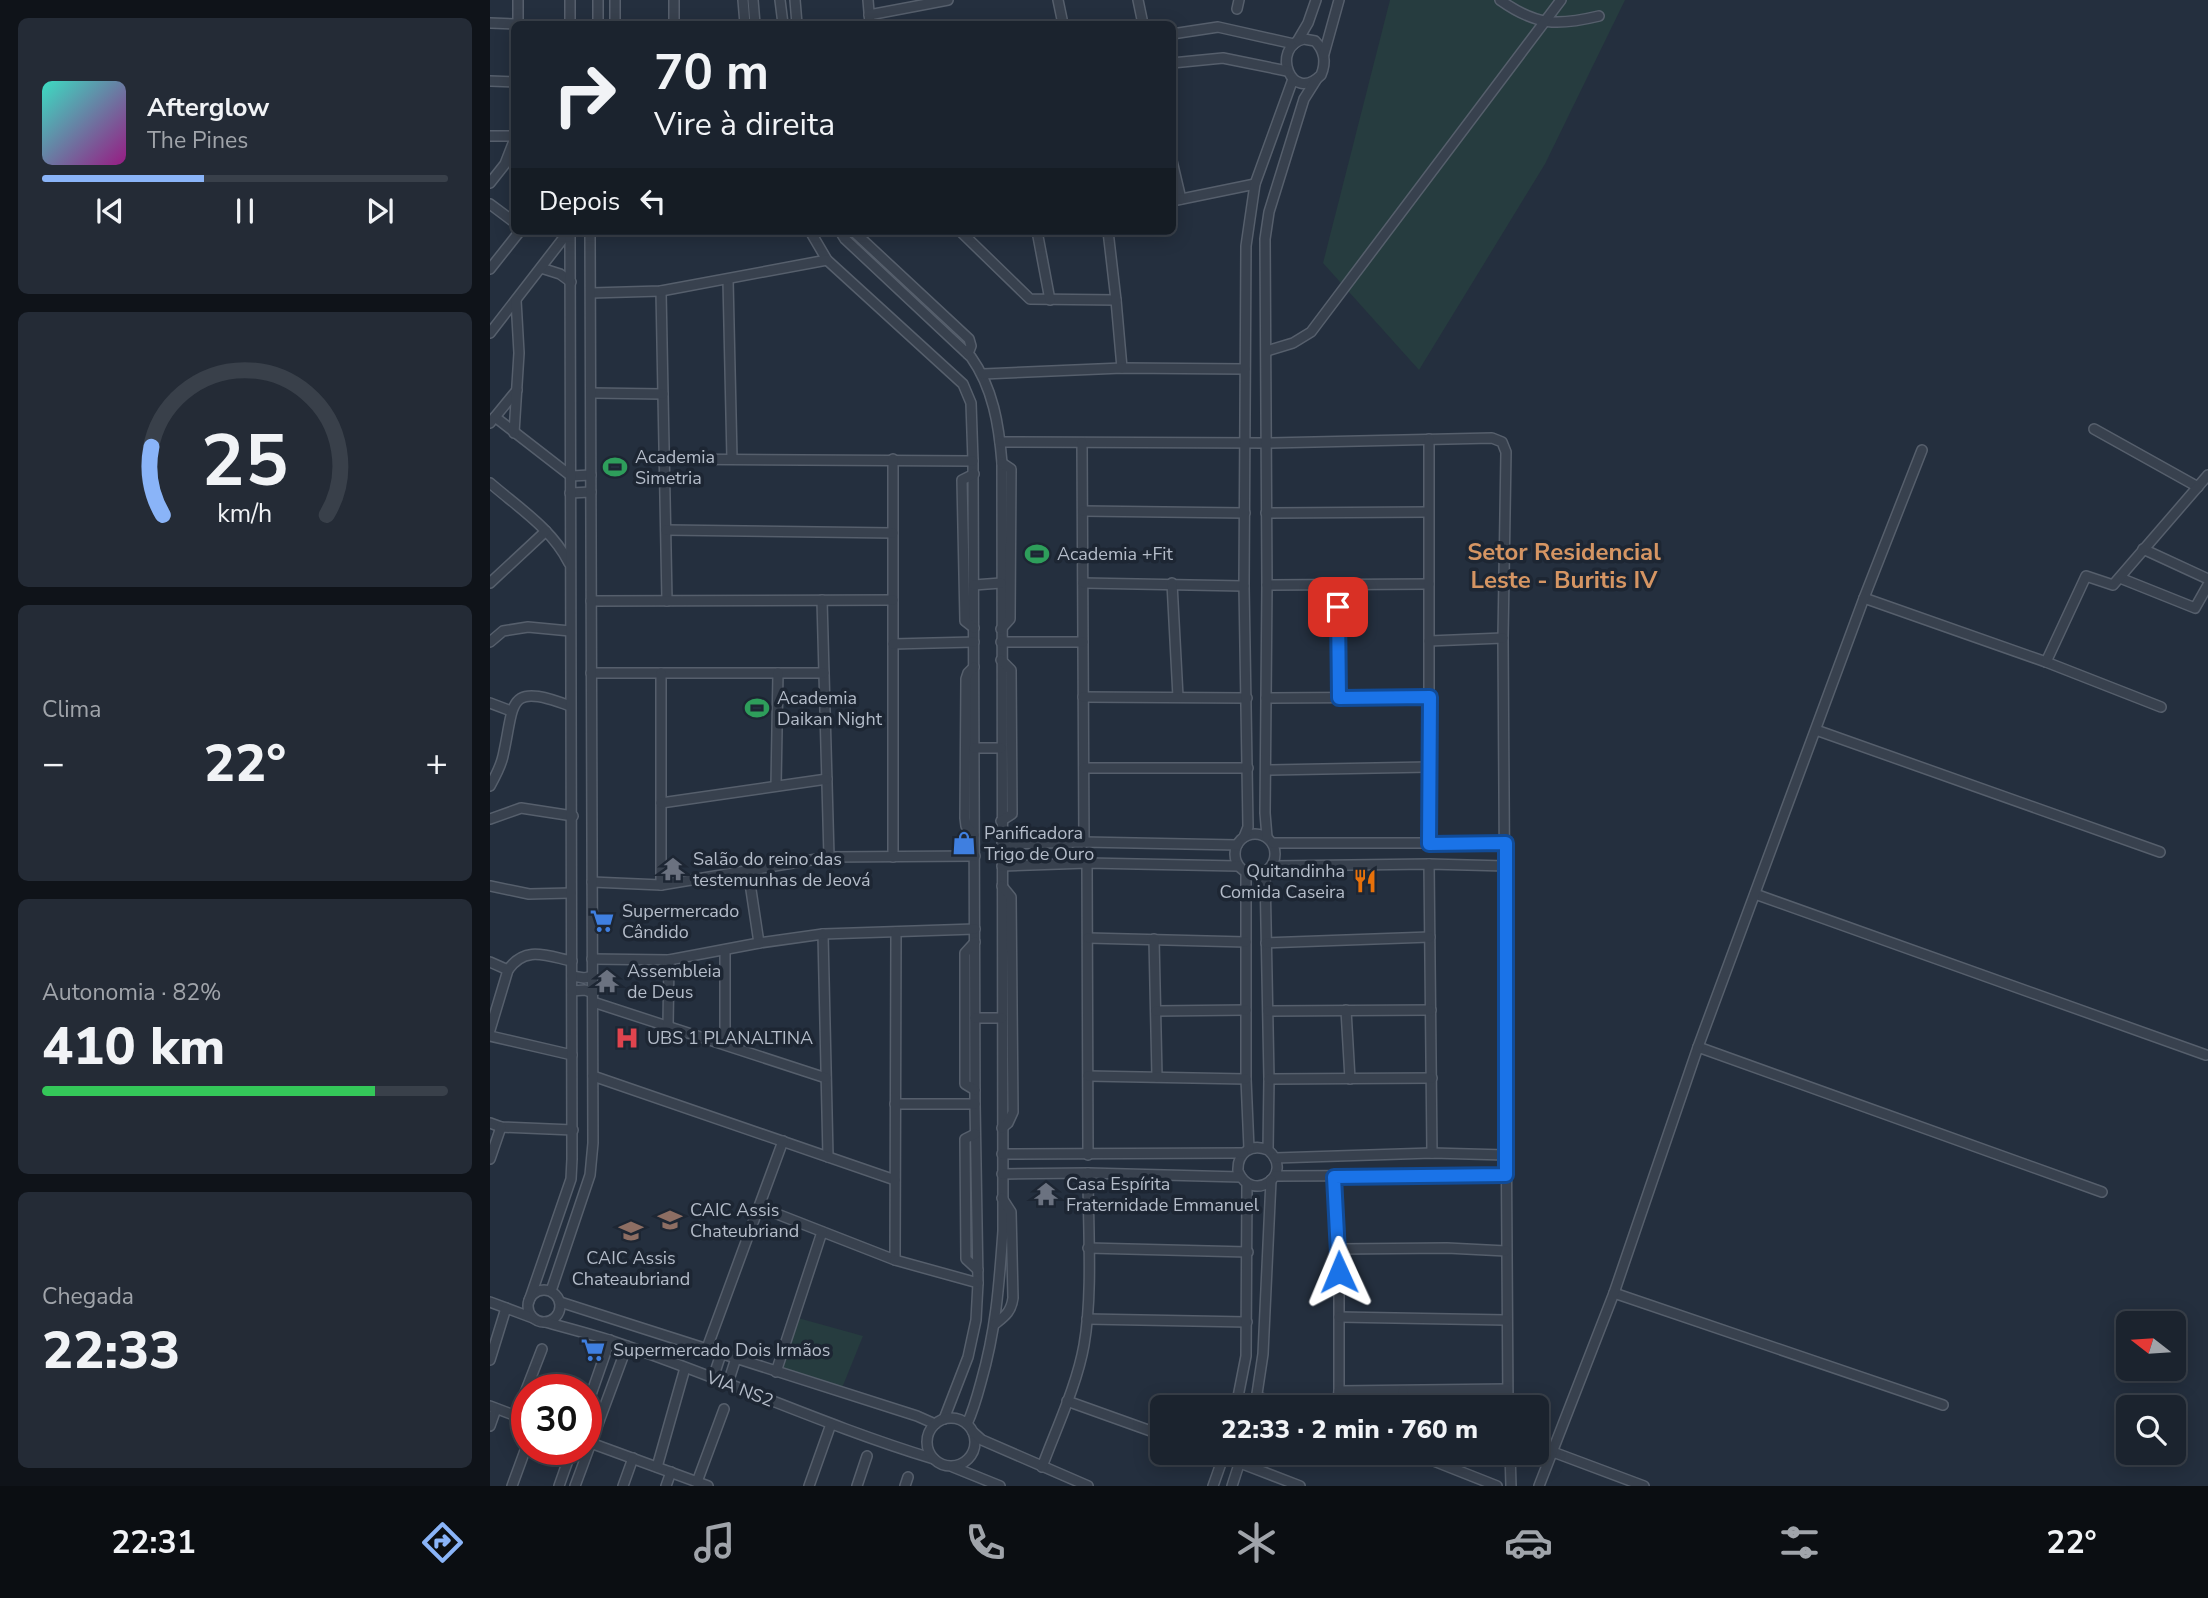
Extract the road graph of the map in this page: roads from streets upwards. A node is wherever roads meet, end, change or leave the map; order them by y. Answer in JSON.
{"nodes":[{"id":1,"x":519,"y":0,"type":"edge"},
{"id":2,"x":570,"y":0,"type":"edge"},
{"id":3,"x":598,"y":0,"type":"edge"},
{"id":4,"x":615,"y":0,"type":"edge"},
{"id":5,"x":674,"y":0,"type":"edge"},
{"id":6,"x":743,"y":0,"type":"edge"},
{"id":7,"x":753,"y":0,"type":"edge"},
{"id":8,"x":780,"y":0,"type":"edge"},
{"id":9,"x":795,"y":0,"type":"edge"},
{"id":10,"x":868,"y":0,"type":"edge"},
{"id":11,"x":948,"y":0,"type":"edge"},
{"id":12,"x":1058,"y":0,"type":"edge"},
{"id":13,"x":1138,"y":0,"type":"edge"},
{"id":14,"x":1317,"y":0,"type":"edge"},
{"id":15,"x":1339,"y":0,"type":"edge"},
{"id":16,"x":1500,"y":0,"type":"edge"},
{"id":17,"x":1561,"y":0,"type":"edge"},
{"id":18,"x":1599,"y":16,"type":"dead end"},
{"id":19,"x":870,"y":20,"type":"edge"},
{"id":20,"x":518,"y":21,"type":"edge"},
{"id":21,"x":570,"y":21,"type":"edge"},
{"id":22,"x":598,"y":21,"type":"edge"},
{"id":23,"x":615,"y":21,"type":"edge"},
{"id":24,"x":674,"y":21,"type":"edge"},
{"id":25,"x":745,"y":21,"type":"edge"},
{"id":26,"x":755,"y":21,"type":"edge"},
{"id":27,"x":783,"y":21,"type":"edge"},
{"id":28,"x":797,"y":21,"type":"edge"},
{"id":29,"x":1062,"y":21,"type":"edge"},
{"id":30,"x":1142,"y":21,"type":"edge"},
{"id":31,"x":1545,"y":22,"type":"junction"},
{"id":32,"x":490,"y":23,"type":"edge"},
{"id":33,"x":511,"y":24,"type":"edge"},
{"id":34,"x":1176,"y":33,"type":"edge"},
{"id":35,"x":1296,"y":42,"type":"junction"},
{"id":36,"x":1324,"y":54,"type":"junction"},
{"id":37,"x":1176,"y":63,"type":"edge"},
{"id":38,"x":1290,"y":75,"type":"junction"},
{"id":39,"x":1316,"y":80,"type":"junction"},
{"id":40,"x":490,"y":81,"type":"edge"},
{"id":41,"x":511,"y":82,"type":"edge"},
{"id":42,"x":490,"y":136,"type":"edge"},
{"id":43,"x":511,"y":138,"type":"edge"},
{"id":44,"x":511,"y":147,"type":"edge"},
{"id":45,"x":490,"y":183,"type":"edge"},
{"id":46,"x":1255,"y":184,"type":"junction"},
{"id":47,"x":1177,"y":200,"type":"edge"},
{"id":48,"x":490,"y":204,"type":"edge"},
{"id":49,"x":511,"y":220,"type":"edge"},
{"id":50,"x":517,"y":235,"type":"edge"},
{"id":51,"x":566,"y":235,"type":"edge"},
{"id":52,"x":569,"y":235,"type":"edge"},
{"id":53,"x":590,"y":235,"type":"edge"},
{"id":54,"x":812,"y":235,"type":"edge"},
{"id":55,"x":842,"y":235,"type":"edge"},
{"id":56,"x":857,"y":235,"type":"edge"},
{"id":57,"x":964,"y":235,"type":"edge"},
{"id":58,"x":1038,"y":235,"type":"edge"},
{"id":59,"x":1108,"y":235,"type":"edge"},
{"id":60,"x":827,"y":260,"type":"junction"},
{"id":61,"x":541,"y":268,"type":"junction"},
{"id":62,"x":490,"y":269,"type":"edge"},
{"id":63,"x":728,"y":280,"type":"junction"},
{"id":64,"x":571,"y":282,"type":"junction"},
{"id":65,"x":661,"y":291,"type":"junction"},
{"id":66,"x":591,"y":293,"type":"junction"},
{"id":67,"x":516,"y":300,"type":"junction"},
{"id":68,"x":1050,"y":300,"type":"junction"},
{"id":69,"x":1116,"y":300,"type":"junction"},
{"id":70,"x":490,"y":332,"type":"edge"},
{"id":71,"x":1267,"y":351,"type":"junction"},
{"id":72,"x":968,"y":354,"type":"junction"},
{"id":73,"x":1122,"y":368,"type":"junction"},
{"id":74,"x":1245,"y":369,"type":"junction"},
{"id":75,"x":983,"y":374,"type":"junction"},
{"id":76,"x":517,"y":390,"type":"junction"},
{"id":77,"x":592,"y":393,"type":"junction"},
{"id":78,"x":663,"y":394,"type":"junction"},
{"id":79,"x":492,"y":420,"type":"edge"},
{"id":80,"x":2094,"y":429,"type":"dead end"},
{"id":81,"x":514,"y":433,"type":"junction"},
{"id":82,"x":1429,"y":439,"type":"junction"},
{"id":83,"x":1000,"y":442,"type":"junction"},
{"id":84,"x":1246,"y":442,"type":"junction"},
{"id":85,"x":1082,"y":443,"type":"junction"},
{"id":86,"x":1266,"y":443,"type":"junction"},
{"id":87,"x":1922,"y":450,"type":"dead end"},
{"id":88,"x":664,"y":459,"type":"junction"},
{"id":89,"x":732,"y":459,"type":"junction"},
{"id":90,"x":893,"y":459,"type":"junction"},
{"id":91,"x":974,"y":461,"type":"junction"},
{"id":92,"x":1002,"y":463,"type":"junction"},
{"id":93,"x":974,"y":474,"type":"junction"},
{"id":94,"x":591,"y":475,"type":"junction"},
{"id":95,"x":2208,"y":475,"type":"edge"},
{"id":96,"x":571,"y":477,"type":"junction"},
{"id":97,"x":490,"y":483,"type":"edge"},
{"id":98,"x":2198,"y":487,"type":"junction"},
{"id":99,"x":591,"y":492,"type":"junction"},
{"id":100,"x":570,"y":494,"type":"junction"},
{"id":101,"x":1083,"y":511,"type":"junction"},
{"id":102,"x":1429,"y":512,"type":"junction"},
{"id":103,"x":1245,"y":513,"type":"junction"},
{"id":104,"x":1266,"y":513,"type":"junction"},
{"id":105,"x":666,"y":530,"type":"junction"},
{"id":106,"x":546,"y":531,"type":"junction"},
{"id":107,"x":893,"y":533,"type":"junction"},
{"id":108,"x":2143,"y":549,"type":"junction"},
{"id":109,"x":569,"y":565,"type":"junction"},
{"id":110,"x":2120,"y":578,"type":"junction"},
{"id":111,"x":2208,"y":579,"type":"edge"},
{"id":112,"x":490,"y":583,"type":"edge"},
{"id":113,"x":1001,"y":583,"type":"junction"},
{"id":114,"x":1083,"y":583,"type":"junction"},
{"id":115,"x":1172,"y":583,"type":"junction"},
{"id":116,"x":1267,"y":584,"type":"junction"},
{"id":117,"x":1338,"y":584,"type":"junction"},
{"id":118,"x":1429,"y":584,"type":"junction"},
{"id":119,"x":974,"y":585,"type":"junction"},
{"id":120,"x":2208,"y":585,"type":"edge"},
{"id":121,"x":1244,"y":586,"type":"junction"},
{"id":122,"x":1864,"y":598,"type":"junction"},
{"id":123,"x":822,"y":600,"type":"junction"},
{"id":124,"x":893,"y":600,"type":"junction"},
{"id":125,"x":591,"y":601,"type":"junction"},
{"id":126,"x":667,"y":601,"type":"junction"},
{"id":127,"x":974,"y":628,"type":"junction"},
{"id":128,"x":1001,"y":629,"type":"junction"},
{"id":129,"x":570,"y":631,"type":"junction"},
{"id":130,"x":1503,"y":638,"type":"junction"},
{"id":131,"x":1429,"y":641,"type":"junction"},
{"id":132,"x":490,"y":642,"type":"edge"},
{"id":133,"x":974,"y":642,"type":"junction"},
{"id":134,"x":1000,"y":642,"type":"junction"},
{"id":135,"x":1083,"y":642,"type":"junction"},
{"id":136,"x":893,"y":644,"type":"junction"},
{"id":137,"x":1001,"y":660,"type":"junction"},
{"id":138,"x":2046,"y":662,"type":"junction"},
{"id":139,"x":974,"y":667,"type":"junction"},
{"id":140,"x":591,"y":673,"type":"junction"},
{"id":141,"x":661,"y":673,"type":"junction"},
{"id":142,"x":778,"y":673,"type":"junction"},
{"id":143,"x":824,"y":673,"type":"junction"},
{"id":144,"x":1083,"y":697,"type":"junction"},
{"id":145,"x":1430,"y":697,"type":"junction"},
{"id":146,"x":1178,"y":698,"type":"junction"},
{"id":147,"x":1247,"y":698,"type":"junction"},
{"id":148,"x":1266,"y":698,"type":"junction"},
{"id":149,"x":1339,"y":698,"type":"junction"},
{"id":150,"x":490,"y":703,"type":"edge"},
{"id":151,"x":570,"y":706,"type":"junction"},
{"id":152,"x":2161,"y":706,"type":"dead end"},
{"id":153,"x":511,"y":711,"type":"junction"},
{"id":154,"x":1816,"y":730,"type":"junction"},
{"id":155,"x":974,"y":748,"type":"junction"},
{"id":156,"x":1001,"y":748,"type":"junction"},
{"id":157,"x":1429,"y":767,"type":"junction"},
{"id":158,"x":1084,"y":768,"type":"junction"},
{"id":159,"x":1248,"y":768,"type":"junction"},
{"id":160,"x":1267,"y":770,"type":"junction"},
{"id":161,"x":572,"y":775,"type":"junction"},
{"id":162,"x":591,"y":775,"type":"junction"},
{"id":163,"x":827,"y":779,"type":"junction"},
{"id":164,"x":490,"y":786,"type":"edge"},
{"id":165,"x":776,"y":786,"type":"junction"},
{"id":166,"x":572,"y":792,"type":"junction"},
{"id":167,"x":591,"y":796,"type":"junction"},
{"id":168,"x":662,"y":803,"type":"junction"},
{"id":169,"x":573,"y":816,"type":"junction"},
{"id":170,"x":490,"y":819,"type":"edge"},
{"id":171,"x":1001,"y":821,"type":"junction"},
{"id":172,"x":974,"y":835,"type":"junction"},
{"id":173,"x":1244,"y":837,"type":"junction"},
{"id":174,"x":1270,"y":840,"type":"junction"},
{"id":175,"x":1084,"y":842,"type":"junction"},
{"id":176,"x":1506,"y":843,"type":"junction"},
{"id":177,"x":1002,"y":844,"type":"junction"},
{"id":178,"x":1429,"y":844,"type":"junction"},
{"id":179,"x":1237,"y":845,"type":"junction"},
{"id":180,"x":2160,"y":852,"type":"dead end"},
{"id":181,"x":975,"y":856,"type":"junction"},
{"id":182,"x":829,"y":857,"type":"junction"},
{"id":183,"x":893,"y":857,"type":"junction"},
{"id":184,"x":1087,"y":863,"type":"junction"},
{"id":185,"x":1429,"y":864,"type":"junction"},
{"id":186,"x":1002,"y":866,"type":"junction"},
{"id":187,"x":1506,"y":866,"type":"junction"},
{"id":188,"x":1242,"y":869,"type":"junction"},
{"id":189,"x":1269,"y":869,"type":"junction"},
{"id":190,"x":748,"y":870,"type":"junction"},
{"id":191,"x":592,"y":882,"type":"junction"},
{"id":192,"x":661,"y":885,"type":"junction"},
{"id":193,"x":490,"y":886,"type":"edge"},
{"id":194,"x":1002,"y":886,"type":"junction"},
{"id":195,"x":571,"y":892,"type":"junction"},
{"id":196,"x":1755,"y":894,"type":"junction"},
{"id":197,"x":975,"y":929,"type":"junction"},
{"id":198,"x":896,"y":932,"type":"junction"},
{"id":199,"x":823,"y":934,"type":"junction"},
{"id":200,"x":1430,"y":937,"type":"junction"},
{"id":201,"x":1088,"y":938,"type":"junction"},
{"id":202,"x":1154,"y":940,"type":"junction"},
{"id":203,"x":975,"y":942,"type":"junction"},
{"id":204,"x":1246,"y":942,"type":"junction"},
{"id":205,"x":759,"y":943,"type":"junction"},
{"id":206,"x":1266,"y":943,"type":"junction"},
{"id":207,"x":725,"y":950,"type":"junction"},
{"id":208,"x":592,"y":959,"type":"junction"},
{"id":209,"x":668,"y":960,"type":"junction"},
{"id":210,"x":572,"y":961,"type":"junction"},
{"id":211,"x":490,"y":962,"type":"edge"},
{"id":212,"x":508,"y":970,"type":"junction"},
{"id":213,"x":572,"y":976,"type":"junction"},
{"id":214,"x":593,"y":976,"type":"junction"},
{"id":215,"x":572,"y":991,"type":"junction"},
{"id":216,"x":593,"y":997,"type":"junction"},
{"id":217,"x":1246,"y":1010,"type":"junction"},
{"id":218,"x":1346,"y":1010,"type":"junction"},
{"id":219,"x":1431,"y":1010,"type":"junction"},
{"id":220,"x":1268,"y":1011,"type":"junction"},
{"id":221,"x":1156,"y":1012,"type":"junction"},
{"id":222,"x":975,"y":1018,"type":"junction"},
{"id":223,"x":1002,"y":1018,"type":"junction"},
{"id":224,"x":668,"y":1026,"type":"junction"},
{"id":225,"x":490,"y":1030,"type":"edge"},
{"id":226,"x":490,"y":1036,"type":"edge"},
{"id":227,"x":725,"y":1044,"type":"junction"},
{"id":228,"x":1698,"y":1047,"type":"junction"},
{"id":229,"x":572,"y":1055,"type":"junction"},
{"id":230,"x":2206,"y":1055,"type":"edge"},
{"id":231,"x":593,"y":1076,"type":"junction"},
{"id":232,"x":1088,"y":1076,"type":"junction"},
{"id":233,"x":1157,"y":1077,"type":"junction"},
{"id":234,"x":826,"y":1078,"type":"junction"},
{"id":235,"x":1432,"y":1078,"type":"junction"},
{"id":236,"x":1246,"y":1079,"type":"junction"},
{"id":237,"x":1269,"y":1079,"type":"junction"},
{"id":238,"x":1350,"y":1079,"type":"junction"},
{"id":239,"x":975,"y":1090,"type":"junction"},
{"id":240,"x":895,"y":1104,"type":"junction"},
{"id":241,"x":975,"y":1104,"type":"junction"},
{"id":242,"x":490,"y":1123,"type":"edge"},
{"id":243,"x":501,"y":1127,"type":"junction"},
{"id":244,"x":1002,"y":1128,"type":"junction"},
{"id":245,"x":573,"y":1129,"type":"junction"},
{"id":246,"x":783,"y":1142,"type":"junction"},
{"id":247,"x":1268,"y":1150,"type":"junction"},
{"id":248,"x":1246,"y":1151,"type":"junction"},
{"id":249,"x":1432,"y":1153,"type":"junction"},
{"id":250,"x":1002,"y":1154,"type":"junction"},
{"id":251,"x":1088,"y":1155,"type":"junction"},
{"id":252,"x":1506,"y":1155,"type":"junction"},
{"id":253,"x":828,"y":1157,"type":"junction"},
{"id":254,"x":1275,"y":1158,"type":"junction"},
{"id":255,"x":490,"y":1159,"type":"edge"},
{"id":256,"x":1087,"y":1173,"type":"junction"},
{"id":257,"x":1002,"y":1174,"type":"junction"},
{"id":258,"x":1506,"y":1175,"type":"junction"},
{"id":259,"x":1334,"y":1177,"type":"junction"},
{"id":260,"x":1273,"y":1178,"type":"junction"},
{"id":261,"x":895,"y":1180,"type":"junction"},
{"id":262,"x":1244,"y":1180,"type":"junction"},
{"id":263,"x":2102,"y":1192,"type":"dead end"},
{"id":264,"x":1002,"y":1198,"type":"junction"},
{"id":265,"x":759,"y":1207,"type":"junction"},
{"id":266,"x":822,"y":1231,"type":"junction"},
{"id":267,"x":1088,"y":1248,"type":"junction"},
{"id":268,"x":1339,"y":1249,"type":"junction"},
{"id":269,"x":1506,"y":1251,"type":"junction"},
{"id":270,"x":1248,"y":1252,"type":"junction"},
{"id":271,"x":895,"y":1260,"type":"junction"},
{"id":272,"x":978,"y":1283,"type":"junction"},
{"id":273,"x":551,"y":1291,"type":"junction"},
{"id":274,"x":1614,"y":1293,"type":"junction"},
{"id":275,"x":529,"y":1301,"type":"junction"},
{"id":276,"x":490,"y":1302,"type":"edge"},
{"id":277,"x":560,"y":1302,"type":"junction"},
{"id":278,"x":506,"y":1308,"type":"junction"},
{"id":279,"x":1339,"y":1317,"type":"junction"},
{"id":280,"x":533,"y":1318,"type":"junction"},
{"id":281,"x":1087,"y":1320,"type":"junction"},
{"id":282,"x":1506,"y":1320,"type":"junction"},
{"id":283,"x":545,"y":1322,"type":"junction"},
{"id":284,"x":1247,"y":1322,"type":"junction"},
{"id":285,"x":995,"y":1324,"type":"junction"},
{"id":286,"x":610,"y":1340,"type":"junction"},
{"id":287,"x":627,"y":1346,"type":"junction"},
{"id":288,"x":707,"y":1348,"type":"junction"},
{"id":289,"x":542,"y":1349,"type":"dead end"},
{"id":290,"x":720,"y":1354,"type":"junction"},
{"id":291,"x":736,"y":1358,"type":"junction"},
{"id":292,"x":490,"y":1360,"type":"edge"},
{"id":293,"x":602,"y":1363,"type":"junction"},
{"id":294,"x":619,"y":1368,"type":"junction"},
{"id":295,"x":685,"y":1368,"type":"junction"},
{"id":296,"x":776,"y":1372,"type":"junction"},
{"id":297,"x":532,"y":1374,"type":"edge"},
{"id":298,"x":598,"y":1374,"type":"edge"},
{"id":299,"x":713,"y":1378,"type":"junction"},
{"id":300,"x":728,"y":1383,"type":"junction"},
{"id":301,"x":1507,"y":1389,"type":"junction"},
{"id":302,"x":1339,"y":1391,"type":"junction"},
{"id":303,"x":1403,"y":1391,"type":"junction"},
{"id":304,"x":1238,"y":1395,"type":"edge"},
{"id":305,"x":1257,"y":1395,"type":"edge"},
{"id":306,"x":1338,"y":1395,"type":"edge"},
{"id":307,"x":1403,"y":1395,"type":"edge"},
{"id":308,"x":1507,"y":1395,"type":"edge"},
{"id":309,"x":1067,"y":1401,"type":"junction"},
{"id":310,"x":1943,"y":1405,"type":"dead end"},
{"id":311,"x":493,"y":1408,"type":"edge"},
{"id":312,"x":724,"y":1409,"type":"dead end"},
{"id":313,"x":602,"y":1410,"type":"edge"},
{"id":314,"x":511,"y":1414,"type":"edge"},
{"id":315,"x":944,"y":1419,"type":"junction"},
{"id":316,"x":831,"y":1424,"type":"junction"},
{"id":317,"x":935,"y":1424,"type":"junction"},
{"id":318,"x":490,"y":1426,"type":"edge"},
{"id":319,"x":970,"y":1427,"type":"junction"},
{"id":320,"x":1150,"y":1431,"type":"edge"},
{"id":321,"x":602,"y":1447,"type":"edge"},
{"id":322,"x":1553,"y":1452,"type":"junction"},
{"id":323,"x":867,"y":1456,"type":"dead end"},
{"id":324,"x":633,"y":1458,"type":"junction"},
{"id":325,"x":934,"y":1459,"type":"junction"},
{"id":326,"x":520,"y":1465,"type":"edge"},
{"id":327,"x":566,"y":1465,"type":"edge"},
{"id":328,"x":582,"y":1465,"type":"edge"},
{"id":329,"x":1220,"y":1465,"type":"edge"},
{"id":330,"x":1239,"y":1465,"type":"edge"},
{"id":331,"x":1245,"y":1465,"type":"edge"},
{"id":332,"x":1444,"y":1465,"type":"edge"},
{"id":333,"x":1510,"y":1465,"type":"edge"},
{"id":334,"x":952,"y":1466,"type":"junction"},
{"id":335,"x":657,"y":1467,"type":"junction"},
{"id":336,"x":1042,"y":1467,"type":"junction"},
{"id":337,"x":671,"y":1472,"type":"junction"},
{"id":338,"x":697,"y":1482,"type":"junction"},
{"id":339,"x":512,"y":1486,"type":"edge"},
{"id":340,"x":559,"y":1486,"type":"edge"},
{"id":341,"x":575,"y":1486,"type":"edge"},
{"id":342,"x":623,"y":1486,"type":"edge"},
{"id":343,"x":666,"y":1486,"type":"edge"},
{"id":344,"x":708,"y":1486,"type":"edge"},
{"id":345,"x":809,"y":1486,"type":"edge"},
{"id":346,"x":857,"y":1486,"type":"edge"},
{"id":347,"x":1000,"y":1486,"type":"edge"},
{"id":348,"x":1088,"y":1486,"type":"edge"},
{"id":349,"x":1213,"y":1486,"type":"edge"},
{"id":350,"x":1232,"y":1486,"type":"edge"},
{"id":351,"x":1300,"y":1486,"type":"edge"},
{"id":352,"x":1497,"y":1486,"type":"edge"},
{"id":353,"x":1511,"y":1486,"type":"edge"},
{"id":354,"x":1539,"y":1486,"type":"edge"},
{"id":355,"x":1644,"y":1486,"type":"edge"}],
"edges":[{"from":1,"to":20,"type":"street"},
{"from":2,"to":21,"type":"street"},
{"from":3,"to":22,"type":"street"},
{"from":4,"to":23,"type":"street"},
{"from":5,"to":24,"type":"street"},
{"from":6,"to":25,"type":"street"},
{"from":7,"to":26,"type":"street"},
{"from":8,"to":27,"type":"street"},
{"from":9,"to":28,"type":"street"},
{"from":10,"to":19,"type":"street"},
{"from":11,"to":19,"type":"street"},
{"from":12,"to":29,"type":"street"},
{"from":13,"to":30,"type":"street"},
{"from":14,"to":35,"type":"street"},
{"from":15,"to":36,"type":"street"},
{"from":16,"to":31,"type":"street"},
{"from":17,"to":31,"type":"street"},
{"from":18,"to":31,"type":"street"},
{"from":31,"to":71,"type":"street"},
{"from":32,"to":33,"type":"street"},
{"from":34,"to":35,"type":"street"},
{"from":35,"to":36,"type":"street"},
{"from":35,"to":38,"type":"street"},
{"from":36,"to":39,"type":"street"},
{"from":37,"to":38,"type":"street"},
{"from":38,"to":39,"type":"street"},
{"from":38,"to":46,"type":"street"},
{"from":39,"to":71,"type":"street"},
{"from":40,"to":41,"type":"street"},
{"from":42,"to":43,"type":"street"},
{"from":44,"to":45,"type":"street"},
{"from":46,"to":47,"type":"street"},
{"from":46,"to":74,"type":"street"},
{"from":48,"to":49,"type":"street"},
{"from":50,"to":62,"type":"street"},
{"from":51,"to":61,"type":"street"},
{"from":52,"to":64,"type":"street"},
{"from":53,"to":66,"type":"street"},
{"from":54,"to":60,"type":"street"},
{"from":55,"to":72,"type":"street"},
{"from":56,"to":72,"type":"street"},
{"from":57,"to":68,"type":"street"},
{"from":58,"to":68,"type":"street"},
{"from":59,"to":69,"type":"street"},
{"from":60,"to":63,"type":"street"},
{"from":60,"to":91,"type":"street"},
{"from":61,"to":64,"type":"street"},
{"from":61,"to":67,"type":"street"},
{"from":63,"to":65,"type":"street"},
{"from":63,"to":89,"type":"street"},
{"from":64,"to":96,"type":"street"},
{"from":65,"to":66,"type":"street"},
{"from":65,"to":78,"type":"street"},
{"from":66,"to":77,"type":"street"},
{"from":67,"to":70,"type":"street"},
{"from":67,"to":76,"type":"street"},
{"from":68,"to":69,"type":"street"},
{"from":69,"to":73,"type":"street"},
{"from":71,"to":86,"type":"street"},
{"from":72,"to":75,"type":"street"},
{"from":73,"to":74,"type":"street"},
{"from":73,"to":75,"type":"street"},
{"from":74,"to":84,"type":"street"},
{"from":75,"to":83,"type":"street"},
{"from":76,"to":79,"type":"street"},
{"from":76,"to":81,"type":"street"},
{"from":77,"to":78,"type":"street"},
{"from":77,"to":94,"type":"street"},
{"from":78,"to":88,"type":"street"},
{"from":79,"to":81,"type":"street"},
{"from":80,"to":98,"type":"street"},
{"from":81,"to":96,"type":"street"},
{"from":82,"to":86,"type":"street"},
{"from":82,"to":102,"type":"street"},
{"from":82,"to":130,"type":"street"},
{"from":83,"to":85,"type":"street"},
{"from":83,"to":92,"type":"street"},
{"from":84,"to":85,"type":"street"},
{"from":84,"to":86,"type":"street"},
{"from":84,"to":103,"type":"street"},
{"from":85,"to":101,"type":"street"},
{"from":86,"to":104,"type":"street"},
{"from":87,"to":122,"type":"street"},
{"from":88,"to":89,"type":"street"},
{"from":88,"to":105,"type":"street"},
{"from":89,"to":90,"type":"street"},
{"from":90,"to":91,"type":"street"},
{"from":90,"to":107,"type":"street"},
{"from":91,"to":93,"type":"street"},
{"from":92,"to":113,"type":"street"},
{"from":92,"to":128,"type":"street"},
{"from":93,"to":119,"type":"street"},
{"from":93,"to":127,"type":"street"},
{"from":94,"to":96,"type":"street"},
{"from":94,"to":99,"type":"street"},
{"from":95,"to":98,"type":"street"},
{"from":96,"to":100,"type":"street"},
{"from":97,"to":106,"type":"street"},
{"from":98,"to":108,"type":"street"},
{"from":99,"to":100,"type":"street"},
{"from":99,"to":125,"type":"street"},
{"from":100,"to":109,"type":"street"},
{"from":101,"to":103,"type":"street"},
{"from":101,"to":114,"type":"street"},
{"from":102,"to":104,"type":"street"},
{"from":102,"to":118,"type":"street"},
{"from":103,"to":121,"type":"street"},
{"from":104,"to":116,"type":"street"},
{"from":105,"to":107,"type":"street"},
{"from":105,"to":126,"type":"street"},
{"from":106,"to":109,"type":"street"},
{"from":106,"to":112,"type":"street"},
{"from":107,"to":124,"type":"street"},
{"from":108,"to":110,"type":"street"},
{"from":108,"to":111,"type":"street"},
{"from":109,"to":129,"type":"street"},
{"from":110,"to":120,"type":"street"},
{"from":110,"to":138,"type":"street"},
{"from":113,"to":119,"type":"street"},
{"from":113,"to":128,"type":"street"},
{"from":114,"to":115,"type":"street"},
{"from":114,"to":135,"type":"street"},
{"from":115,"to":121,"type":"street"},
{"from":115,"to":146,"type":"street"},
{"from":116,"to":117,"type":"street"},
{"from":116,"to":148,"type":"street"},
{"from":117,"to":118,"type":"street"},
{"from":117,"to":149,"type":"street"},
{"from":118,"to":131,"type":"street"},
{"from":119,"to":127,"type":"street"},
{"from":121,"to":147,"type":"street"},
{"from":122,"to":138,"type":"street"},
{"from":122,"to":154,"type":"street"},
{"from":123,"to":124,"type":"street"},
{"from":123,"to":126,"type":"street"},
{"from":123,"to":143,"type":"street"},
{"from":124,"to":136,"type":"street"},
{"from":125,"to":126,"type":"street"},
{"from":125,"to":140,"type":"street"},
{"from":127,"to":133,"type":"street"},
{"from":128,"to":134,"type":"street"},
{"from":129,"to":132,"type":"street"},
{"from":129,"to":151,"type":"street"},
{"from":130,"to":131,"type":"street"},
{"from":130,"to":176,"type":"street"},
{"from":131,"to":145,"type":"street"},
{"from":133,"to":136,"type":"street"},
{"from":133,"to":139,"type":"street"},
{"from":134,"to":135,"type":"street"},
{"from":134,"to":137,"type":"street"},
{"from":135,"to":144,"type":"street"},
{"from":136,"to":183,"type":"street"},
{"from":137,"to":156,"type":"street"},
{"from":137,"to":171,"type":"street"},
{"from":138,"to":152,"type":"street"},
{"from":139,"to":155,"type":"street"},
{"from":139,"to":172,"type":"street"},
{"from":140,"to":141,"type":"street"},
{"from":140,"to":162,"type":"street"},
{"from":141,"to":142,"type":"street"},
{"from":141,"to":168,"type":"street"},
{"from":142,"to":143,"type":"street"},
{"from":142,"to":165,"type":"street"},
{"from":143,"to":163,"type":"street"},
{"from":144,"to":146,"type":"street"},
{"from":144,"to":158,"type":"street"},
{"from":145,"to":149,"type":"street"},
{"from":145,"to":157,"type":"street"},
{"from":146,"to":147,"type":"street"},
{"from":147,"to":159,"type":"street"},
{"from":148,"to":149,"type":"street"},
{"from":148,"to":160,"type":"street"},
{"from":150,"to":153,"type":"street"},
{"from":151,"to":153,"type":"street"},
{"from":151,"to":161,"type":"street"},
{"from":153,"to":164,"type":"street"},
{"from":154,"to":180,"type":"street"},
{"from":154,"to":196,"type":"street"},
{"from":155,"to":156,"type":"street"},
{"from":155,"to":172,"type":"street"},
{"from":156,"to":171,"type":"street"},
{"from":157,"to":160,"type":"street"},
{"from":157,"to":178,"type":"street"},
{"from":158,"to":159,"type":"street"},
{"from":158,"to":175,"type":"street"},
{"from":159,"to":173,"type":"street"},
{"from":160,"to":174,"type":"street"},
{"from":161,"to":162,"type":"street"},
{"from":161,"to":166,"type":"street"},
{"from":162,"to":167,"type":"street"},
{"from":163,"to":165,"type":"street"},
{"from":163,"to":182,"type":"street"},
{"from":165,"to":168,"type":"street"},
{"from":166,"to":167,"type":"street"},
{"from":166,"to":169,"type":"street"},
{"from":167,"to":191,"type":"street"},
{"from":168,"to":192,"type":"street"},
{"from":169,"to":170,"type":"street"},
{"from":169,"to":195,"type":"street"},
{"from":171,"to":177,"type":"street"},
{"from":172,"to":181,"type":"street"},
{"from":173,"to":174,"type":"street"},
{"from":173,"to":179,"type":"street"},
{"from":174,"to":178,"type":"street"},
{"from":174,"to":189,"type":"street"},
{"from":175,"to":177,"type":"street"},
{"from":175,"to":179,"type":"street"},
{"from":176,"to":178,"type":"street"},
{"from":176,"to":187,"type":"street"},
{"from":177,"to":186,"type":"street"},
{"from":179,"to":188,"type":"street"},
{"from":181,"to":183,"type":"street"},
{"from":181,"to":197,"type":"street"},
{"from":182,"to":183,"type":"street"},
{"from":182,"to":190,"type":"street"},
{"from":184,"to":186,"type":"street"},
{"from":184,"to":188,"type":"street"},
{"from":184,"to":201,"type":"street"},
{"from":185,"to":187,"type":"street"},
{"from":185,"to":189,"type":"street"},
{"from":185,"to":200,"type":"street"},
{"from":186,"to":194,"type":"street"},
{"from":187,"to":252,"type":"street"},
{"from":188,"to":189,"type":"street"},
{"from":188,"to":204,"type":"street"},
{"from":189,"to":206,"type":"street"},
{"from":190,"to":192,"type":"street"},
{"from":190,"to":205,"type":"street"},
{"from":191,"to":192,"type":"street"},
{"from":191,"to":208,"type":"street"},
{"from":193,"to":195,"type":"street"},
{"from":194,"to":223,"type":"street"},
{"from":194,"to":244,"type":"street"},
{"from":195,"to":210,"type":"street"},
{"from":196,"to":228,"type":"street"},
{"from":196,"to":230,"type":"street"},
{"from":197,"to":198,"type":"street"},
{"from":197,"to":203,"type":"street"},
{"from":198,"to":199,"type":"street"},
{"from":198,"to":240,"type":"street"},
{"from":199,"to":205,"type":"street"},
{"from":199,"to":234,"type":"street"},
{"from":200,"to":206,"type":"street"},
{"from":200,"to":219,"type":"street"},
{"from":201,"to":202,"type":"street"},
{"from":201,"to":232,"type":"street"},
{"from":202,"to":204,"type":"street"},
{"from":202,"to":221,"type":"street"},
{"from":203,"to":222,"type":"street"},
{"from":203,"to":239,"type":"street"},
{"from":204,"to":217,"type":"street"},
{"from":205,"to":207,"type":"street"},
{"from":206,"to":220,"type":"street"},
{"from":207,"to":209,"type":"street"},
{"from":207,"to":227,"type":"street"},
{"from":208,"to":209,"type":"street"},
{"from":208,"to":214,"type":"street"},
{"from":209,"to":224,"type":"street"},
{"from":210,"to":212,"type":"street"},
{"from":210,"to":213,"type":"street"},
{"from":211,"to":212,"type":"street"},
{"from":212,"to":225,"type":"street"},
{"from":213,"to":214,"type":"street"},
{"from":213,"to":215,"type":"street"},
{"from":214,"to":216,"type":"street"},
{"from":215,"to":216,"type":"street"},
{"from":215,"to":229,"type":"street"},
{"from":216,"to":224,"type":"street"},
{"from":216,"to":231,"type":"street"},
{"from":217,"to":221,"type":"street"},
{"from":217,"to":236,"type":"street"},
{"from":218,"to":219,"type":"street"},
{"from":218,"to":220,"type":"street"},
{"from":218,"to":238,"type":"street"},
{"from":219,"to":235,"type":"street"},
{"from":220,"to":237,"type":"street"},
{"from":221,"to":233,"type":"street"},
{"from":222,"to":223,"type":"street"},
{"from":222,"to":239,"type":"street"},
{"from":223,"to":244,"type":"street"},
{"from":224,"to":227,"type":"street"},
{"from":226,"to":229,"type":"street"},
{"from":227,"to":234,"type":"street"},
{"from":228,"to":263,"type":"street"},
{"from":228,"to":274,"type":"street"},
{"from":229,"to":245,"type":"street"},
{"from":231,"to":246,"type":"street"},
{"from":231,"to":273,"type":"street"},
{"from":232,"to":233,"type":"street"},
{"from":232,"to":251,"type":"street"},
{"from":233,"to":236,"type":"street"},
{"from":234,"to":253,"type":"street"},
{"from":235,"to":238,"type":"street"},
{"from":235,"to":249,"type":"street"},
{"from":236,"to":248,"type":"street"},
{"from":237,"to":238,"type":"street"},
{"from":237,"to":247,"type":"street"},
{"from":239,"to":241,"type":"street"},
{"from":240,"to":241,"type":"street"},
{"from":240,"to":261,"type":"street"},
{"from":241,"to":272,"type":"street"},
{"from":242,"to":243,"type":"street"},
{"from":243,"to":245,"type":"street"},
{"from":243,"to":255,"type":"street"},
{"from":244,"to":250,"type":"street"},
{"from":245,"to":275,"type":"street"},
{"from":246,"to":253,"type":"street"},
{"from":246,"to":265,"type":"street"},
{"from":247,"to":248,"type":"street"},
{"from":247,"to":254,"type":"street"},
{"from":248,"to":251,"type":"street"},
{"from":248,"to":262,"type":"street"},
{"from":249,"to":252,"type":"street"},
{"from":249,"to":254,"type":"street"},
{"from":250,"to":251,"type":"street"},
{"from":250,"to":257,"type":"street"},
{"from":252,"to":258,"type":"street"},
{"from":253,"to":261,"type":"street"},
{"from":254,"to":260,"type":"street"},
{"from":256,"to":257,"type":"street"},
{"from":256,"to":262,"type":"street"},
{"from":256,"to":267,"type":"street"},
{"from":257,"to":264,"type":"street"},
{"from":258,"to":259,"type":"street"},
{"from":258,"to":269,"type":"street"},
{"from":259,"to":260,"type":"street"},
{"from":259,"to":268,"type":"street"},
{"from":260,"to":262,"type":"street"},
{"from":260,"to":305,"type":"street"},
{"from":261,"to":271,"type":"street"},
{"from":262,"to":270,"type":"street"},
{"from":264,"to":285,"type":"street"},
{"from":264,"to":285,"type":"street"},
{"from":265,"to":266,"type":"street"},
{"from":265,"to":288,"type":"street"},
{"from":266,"to":271,"type":"street"},
{"from":266,"to":296,"type":"street"},
{"from":267,"to":270,"type":"street"},
{"from":267,"to":281,"type":"street"},
{"from":268,"to":269,"type":"street"},
{"from":268,"to":279,"type":"street"},
{"from":269,"to":282,"type":"street"},
{"from":270,"to":284,"type":"street"},
{"from":271,"to":272,"type":"street"},
{"from":272,"to":315,"type":"street"},
{"from":273,"to":275,"type":"street"},
{"from":273,"to":277,"type":"street"},
{"from":274,"to":310,"type":"street"},
{"from":274,"to":322,"type":"street"},
{"from":275,"to":280,"type":"street"},
{"from":276,"to":278,"type":"street"},
{"from":277,"to":283,"type":"street"},
{"from":277,"to":288,"type":"street","name":"VIA NS2"},
{"from":278,"to":280,"type":"street"},
{"from":278,"to":292,"type":"street"},
{"from":279,"to":282,"type":"street"},
{"from":279,"to":302,"type":"street"},
{"from":280,"to":283,"type":"street"},
{"from":281,"to":284,"type":"street"},
{"from":281,"to":309,"type":"street"},
{"from":282,"to":301,"type":"street"},
{"from":283,"to":286,"type":"street","name":"VIA NS2"},
{"from":284,"to":304,"type":"street"},
{"from":285,"to":319,"type":"street"},
{"from":286,"to":287,"type":"street","name":"VIA NS2"},
{"from":286,"to":293,"type":"street"},
{"from":287,"to":294,"type":"street"},
{"from":287,"to":295,"type":"street","name":"VIA NS2"},
{"from":288,"to":290,"type":"street","name":"VIA NS2"},
{"from":289,"to":297,"type":"street"},
{"from":290,"to":291,"type":"street","name":"VIA NS2"},
{"from":290,"to":299,"type":"street"},
{"from":291,"to":296,"type":"street","name":"VIA NS2"},
{"from":291,"to":300,"type":"street"},
{"from":293,"to":294,"type":"street"},
{"from":293,"to":298,"type":"street"},
{"from":294,"to":313,"type":"street"},
{"from":295,"to":299,"type":"street","name":"VIA NS2"},
{"from":295,"to":335,"type":"street"},
{"from":296,"to":317,"type":"street","name":"VIA NS2"},
{"from":299,"to":300,"type":"street","name":"VIA NS2"},
{"from":300,"to":316,"type":"street","name":"VIA NS2"},
{"from":301,"to":303,"type":"street"},
{"from":301,"to":308,"type":"street"},
{"from":302,"to":303,"type":"street"},
{"from":302,"to":306,"type":"street"},
{"from":303,"to":307,"type":"street"},
{"from":309,"to":320,"type":"street"},
{"from":309,"to":336,"type":"street"},
{"from":311,"to":314,"type":"street"},
{"from":311,"to":318,"type":"street"},
{"from":312,"to":338,"type":"street"},
{"from":315,"to":317,"type":"street"},
{"from":315,"to":319,"type":"street"},
{"from":316,"to":325,"type":"street","name":"VIA NS2"},
{"from":316,"to":345,"type":"street"},
{"from":317,"to":325,"type":"street"},
{"from":319,"to":334,"type":"street"},
{"from":319,"to":336,"type":"street"},
{"from":321,"to":324,"type":"street"},
{"from":322,"to":354,"type":"street"},
{"from":322,"to":355,"type":"street"},
{"from":323,"to":346,"type":"street"},
{"from":324,"to":335,"type":"street"},
{"from":324,"to":342,"type":"street"},
{"from":325,"to":334,"type":"street"},
{"from":326,"to":339,"type":"street"},
{"from":327,"to":340,"type":"street"},
{"from":328,"to":341,"type":"street"},
{"from":329,"to":349,"type":"street"},
{"from":330,"to":350,"type":"street"},
{"from":331,"to":351,"type":"street"},
{"from":332,"to":352,"type":"street"},
{"from":333,"to":353,"type":"street"},
{"from":334,"to":347,"type":"street"},
{"from":335,"to":337,"type":"street"},
{"from":336,"to":348,"type":"street"},
{"from":337,"to":338,"type":"street"},
{"from":337,"to":343,"type":"street"},
{"from":338,"to":344,"type":"street"}]}
